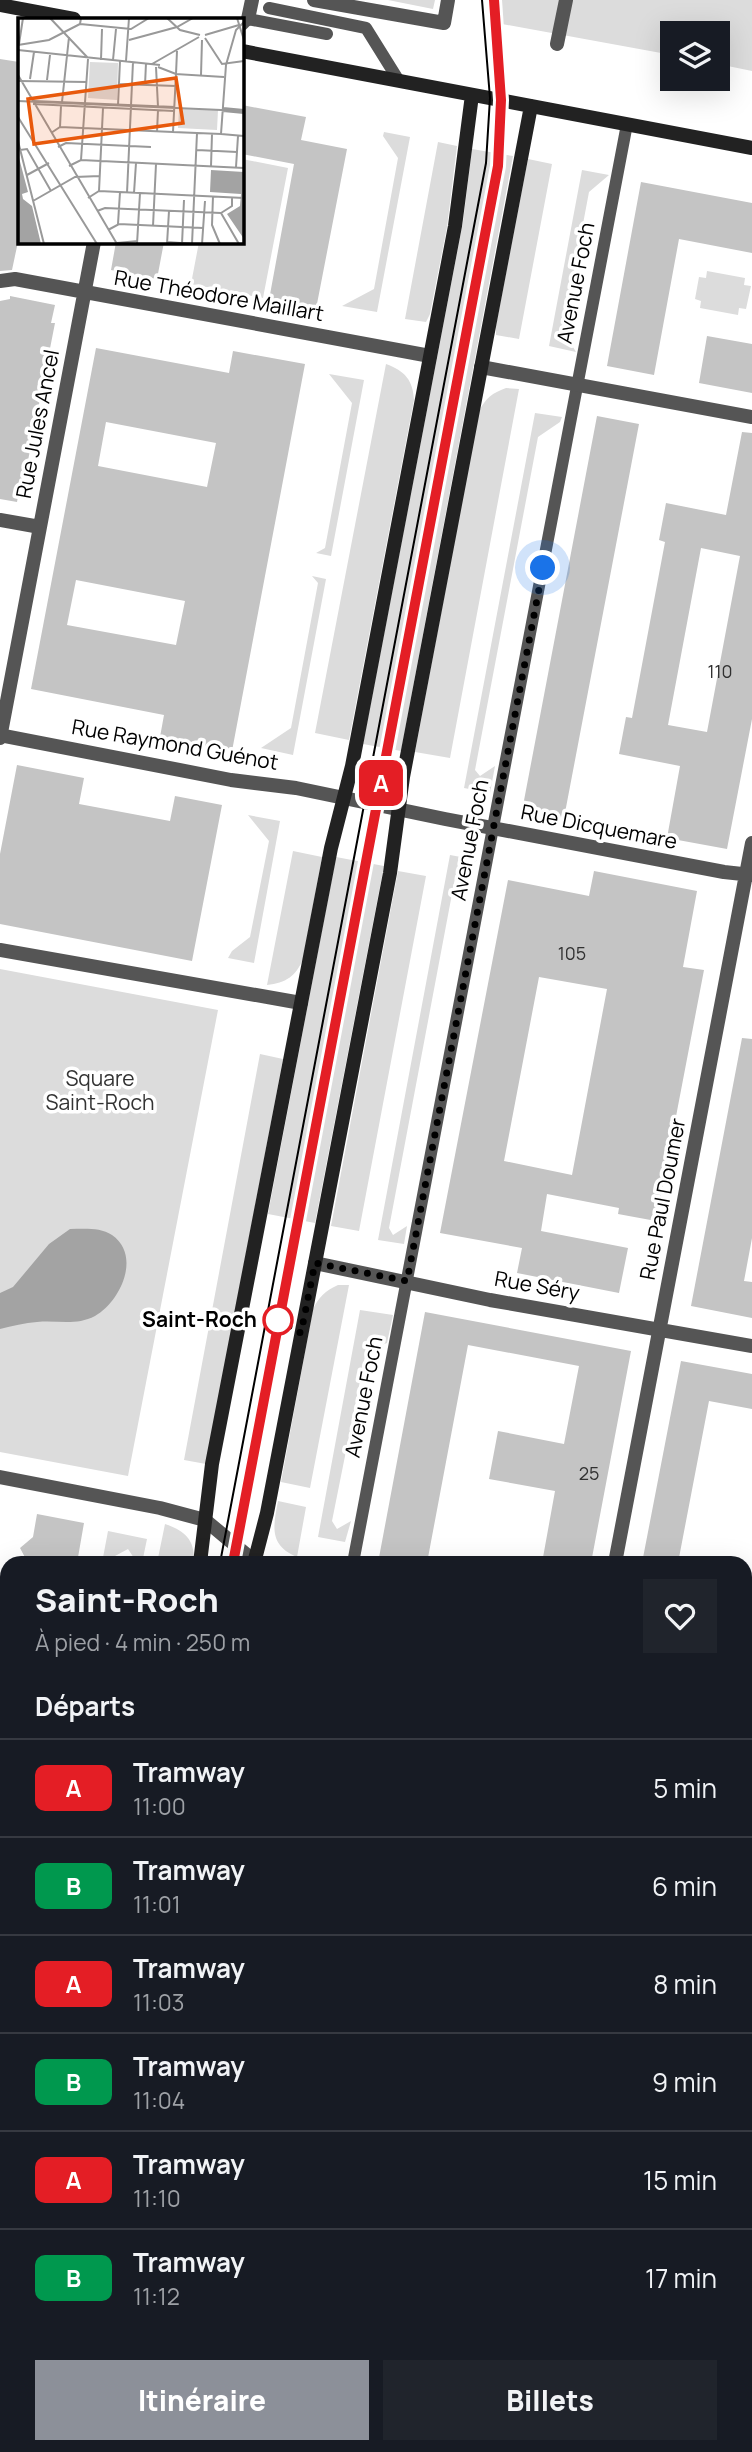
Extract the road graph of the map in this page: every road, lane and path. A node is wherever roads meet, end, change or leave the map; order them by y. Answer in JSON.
{"nodes":[{"id":1,"x":252,"y":0,"type":"edge"},
{"id":2,"x":314,"y":0,"type":"edge"},
{"id":3,"x":448,"y":0,"type":"edge"},
{"id":4,"x":566,"y":0,"type":"edge"},
{"id":5,"x":0,"y":5,"type":"edge"},
{"id":6,"x":269,"y":8,"type":"dead end"},
{"id":7,"x":69,"y":18,"type":"edge"},
{"id":8,"x":245,"y":22,"type":"edge"},
{"id":9,"x":327,"y":34,"type":"dead end"},
{"id":10,"x":557,"y":44,"type":"dead end"},
{"id":11,"x":243,"y":51,"type":"edge"},
{"id":12,"x":399,"y":81,"type":"junction"},
{"id":13,"x":472,"y":95,"type":"junction"},
{"id":14,"x":531,"y":106,"type":"junction"},
{"id":15,"x":627,"y":124,"type":"junction"},
{"id":16,"x":752,"y":148,"type":"edge"},
{"id":17,"x":94,"y":243,"type":"edge"},
{"id":18,"x":0,"y":281,"type":"edge"},
{"id":19,"x":84,"y":293,"type":"junction"},
{"id":20,"x":430,"y":356,"type":"junction"},
{"id":21,"x":481,"y":367,"type":"junction"},
{"id":22,"x":578,"y":385,"type":"junction"},
{"id":23,"x":752,"y":417,"type":"edge"},
{"id":24,"x":0,"y":520,"type":"edge"},
{"id":25,"x":40,"y":527,"type":"junction"},
{"id":26,"x":0,"y":736,"type":"edge"},
{"id":27,"x":343,"y":798,"type":"junction"},
{"id":28,"x":398,"y":809,"type":"junction"},
{"id":29,"x":494,"y":828,"type":"junction"},
{"id":30,"x":752,"y":844,"type":"edge"},
{"id":31,"x":748,"y":874,"type":"edge"},
{"id":32,"x":0,"y":950,"type":"edge"},
{"id":33,"x":300,"y":1003,"type":"junction"},
{"id":34,"x":315,"y":1263,"type":"junction"},
{"id":35,"x":407,"y":1281,"type":"junction"},
{"id":36,"x":659,"y":1330,"type":"junction"},
{"id":37,"x":752,"y":1346,"type":"edge"},
{"id":38,"x":0,"y":1478,"type":"edge"},
{"id":39,"x":205,"y":1520,"type":"junction"},
{"id":40,"x":201,"y":1556,"type":"edge"},
{"id":41,"x":249,"y":1556,"type":"edge"},
{"id":42,"x":257,"y":1556,"type":"edge"},
{"id":43,"x":354,"y":1556,"type":"edge"},
{"id":44,"x":616,"y":1556,"type":"edge"}],
"edges":[{"from":1,"to":8,"type":"street"},
{"from":2,"to":3,"type":"street"},
{"from":4,"to":10,"type":"street"},
{"from":5,"to":7,"type":"street"},
{"from":6,"to":12,"type":"lane"},
{"from":8,"to":9,"type":"lane"},
{"from":11,"to":12,"type":"street"},
{"from":12,"to":13,"type":"street"},
{"from":13,"to":14,"type":"street"},
{"from":13,"to":20,"type":"street"},
{"from":14,"to":15,"type":"street"},
{"from":14,"to":21,"type":"street"},
{"from":15,"to":16,"type":"street"},
{"from":15,"to":22,"type":"lane","name":"Avenue Foch"},
{"from":17,"to":19,"type":"street","name":"Rue Jules Ancel"},
{"from":18,"to":19,"type":"street","name":"Rue Théodore Maillart"},
{"from":19,"to":20,"type":"street","name":"Rue Théodore Maillart"},
{"from":19,"to":25,"type":"street","name":"Rue Jules Ancel"},
{"from":20,"to":27,"type":"street"},
{"from":21,"to":22,"type":"street"},
{"from":21,"to":28,"type":"street"},
{"from":22,"to":23,"type":"street"},
{"from":22,"to":29,"type":"lane","name":"Avenue Foch"},
{"from":24,"to":25,"type":"street"},
{"from":25,"to":26,"type":"street","name":"Rue Jules Ancel"},
{"from":26,"to":27,"type":"street","name":"Rue Raymond Guénot"},
{"from":27,"to":28,"type":"street"},
{"from":27,"to":33,"type":"street"},
{"from":28,"to":29,"type":"street","name":"Rue Dicquemare"},
{"from":28,"to":34,"type":"street"},
{"from":29,"to":31,"type":"street","name":"Rue Dicquemare"},
{"from":29,"to":35,"type":"lane","name":"Avenue Foch"},
{"from":30,"to":31,"type":"street","name":"Rue Paul Doumer"},
{"from":31,"to":36,"type":"street","name":"Rue Paul Doumer"},
{"from":32,"to":33,"type":"street"},
{"from":33,"to":39,"type":"street"},
{"from":34,"to":35,"type":"street","name":"Rue Séry"},
{"from":34,"to":42,"type":"street"},
{"from":35,"to":36,"type":"street","name":"Rue Séry"},
{"from":35,"to":43,"type":"lane","name":"Avenue Foch"},
{"from":36,"to":37,"type":"street","name":"Rue Séry"},
{"from":36,"to":44,"type":"street","name":"Rue Paul Doumer"},
{"from":38,"to":39,"type":"street"},
{"from":39,"to":40,"type":"street"},
{"from":39,"to":41,"type":"street"}]}
